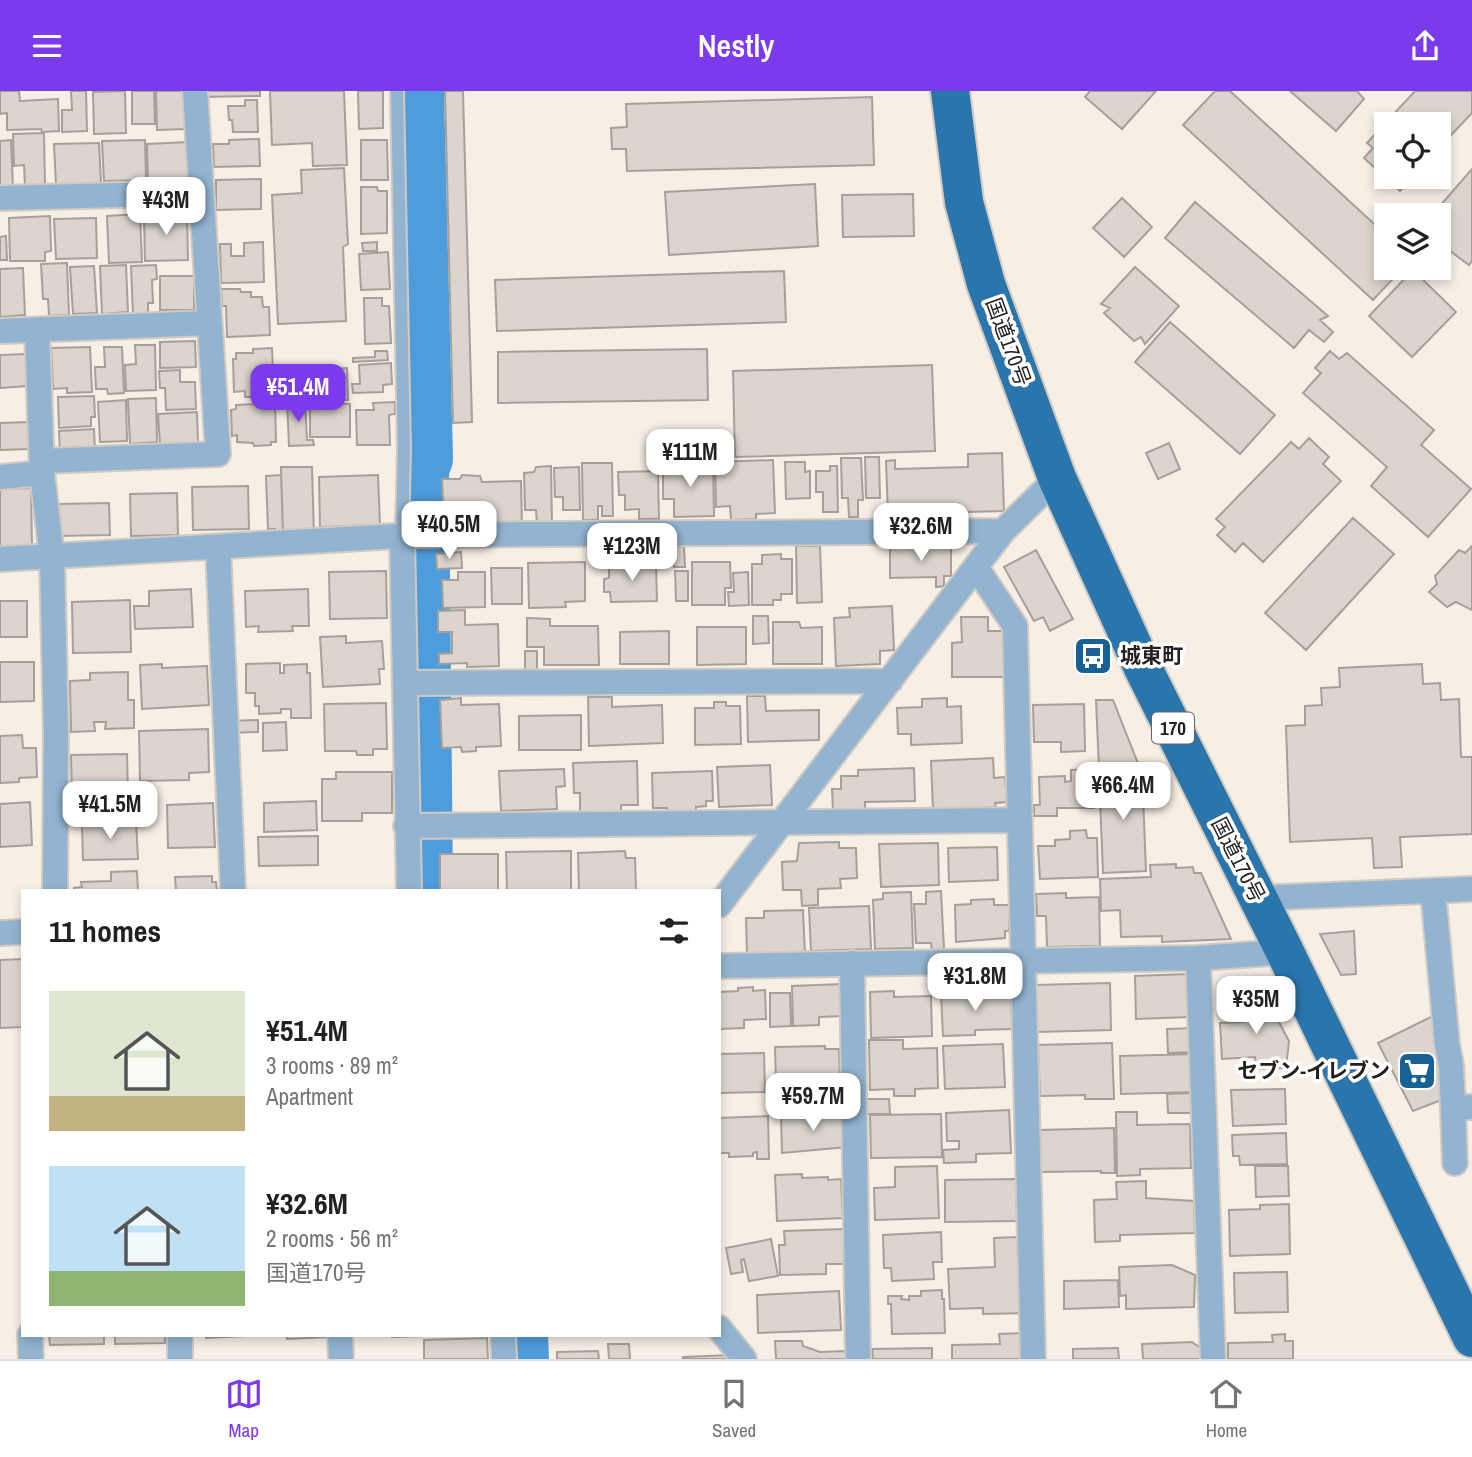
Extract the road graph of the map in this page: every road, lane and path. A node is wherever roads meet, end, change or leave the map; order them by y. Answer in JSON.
{"nodes":[{"id":1,"x":195,"y":91,"type":"edge"},
{"id":2,"x":397,"y":91,"type":"edge"},
{"id":3,"x":950,"y":91,"type":"edge"},
{"id":4,"x":201,"y":193,"type":"junction"},
{"id":5,"x":0,"y":198,"type":"edge"},
{"id":6,"x":209,"y":323,"type":"junction"},
{"id":7,"x":37,"y":330,"type":"junction"},
{"id":8,"x":0,"y":331,"type":"edge"},
{"id":9,"x":42,"y":467,"type":"junction"},
{"id":10,"x":0,"y":477,"type":"edge"},
{"id":11,"x":1057,"y":478,"type":"junction"},
{"id":12,"x":1003,"y":531,"type":"junction"},
{"id":13,"x":417,"y":536,"type":"junction"},
{"id":14,"x":218,"y":547,"type":"junction"},
{"id":15,"x":52,"y":557,"type":"junction"},
{"id":16,"x":0,"y":559,"type":"edge"},
{"id":17,"x":976,"y":567,"type":"junction"},
{"id":18,"x":890,"y":681,"type":"junction"},
{"id":19,"x":419,"y":683,"type":"junction"},
{"id":20,"x":1020,"y":820,"type":"junction"},
{"id":21,"x":784,"y":822,"type":"junction"},
{"id":22,"x":420,"y":826,"type":"junction"},
{"id":23,"x":55,"y":889,"type":"edge"},
{"id":24,"x":233,"y":889,"type":"edge"},
{"id":25,"x":409,"y":889,"type":"edge"},
{"id":26,"x":1472,"y":889,"type":"edge"},
{"id":27,"x":1433,"y":891,"type":"junction"},
{"id":28,"x":1257,"y":898,"type":"junction"},
{"id":29,"x":721,"y":902,"type":"edge"},
{"id":30,"x":21,"y":932,"type":"edge"},
{"id":31,"x":0,"y":933,"type":"edge"},
{"id":32,"x":1285,"y":951,"type":"junction"},
{"id":33,"x":1198,"y":958,"type":"junction"},
{"id":34,"x":1024,"y":960,"type":"junction"},
{"id":35,"x":852,"y":963,"type":"junction"},
{"id":36,"x":721,"y":966,"type":"edge"},
{"id":37,"x":1462,"y":1108,"type":"edge"},
{"id":38,"x":1455,"y":1163,"type":"dead end"},
{"id":39,"x":721,"y":1330,"type":"edge"},
{"id":40,"x":30,"y":1337,"type":"edge"},
{"id":41,"x":180,"y":1337,"type":"edge"},
{"id":42,"x":341,"y":1337,"type":"edge"},
{"id":43,"x":503,"y":1337,"type":"edge"},
{"id":44,"x":1472,"y":1338,"type":"edge"},
{"id":45,"x":31,"y":1359,"type":"edge"},
{"id":46,"x":180,"y":1359,"type":"edge"},
{"id":47,"x":341,"y":1359,"type":"edge"},
{"id":48,"x":504,"y":1359,"type":"edge"},
{"id":49,"x":744,"y":1359,"type":"edge"},
{"id":50,"x":858,"y":1359,"type":"edge"},
{"id":51,"x":1033,"y":1359,"type":"edge"},
{"id":52,"x":1213,"y":1359,"type":"edge"}],
"edges":[{"from":1,"to":4,"type":"street"},
{"from":2,"to":13,"type":"lane"},
{"from":3,"to":11,"type":"highway","name":"国道170号","number":"170"},
{"from":4,"to":5,"type":"street"},
{"from":4,"to":6,"type":"street"},
{"from":6,"to":7,"type":"street"},
{"from":6,"to":9,"type":"street"},
{"from":7,"to":8,"type":"street"},
{"from":7,"to":9,"type":"street"},
{"from":9,"to":10,"type":"street"},
{"from":9,"to":15,"type":"street"},
{"from":11,"to":12,"type":"street"},
{"from":11,"to":28,"type":"highway","name":"国道170号","number":"170"},
{"from":12,"to":13,"type":"street"},
{"from":12,"to":17,"type":"street"},
{"from":13,"to":14,"type":"street"},
{"from":13,"to":19,"type":"street"},
{"from":14,"to":15,"type":"street"},
{"from":14,"to":24,"type":"street"},
{"from":15,"to":16,"type":"street"},
{"from":15,"to":23,"type":"street"},
{"from":17,"to":18,"type":"street"},
{"from":17,"to":20,"type":"street"},
{"from":18,"to":19,"type":"street"},
{"from":18,"to":21,"type":"street"},
{"from":19,"to":22,"type":"street"},
{"from":20,"to":21,"type":"street"},
{"from":20,"to":34,"type":"street"},
{"from":21,"to":22,"type":"street"},
{"from":21,"to":29,"type":"street"},
{"from":22,"to":25,"type":"street"},
{"from":26,"to":27,"type":"street"},
{"from":27,"to":28,"type":"street"},
{"from":27,"to":37,"type":"street"},
{"from":28,"to":32,"type":"highway","name":"国道170号","number":"170"},
{"from":30,"to":31,"type":"street"},
{"from":32,"to":33,"type":"street"},
{"from":32,"to":44,"type":"highway","name":"国道170号","number":"170"},
{"from":33,"to":34,"type":"street"},
{"from":33,"to":52,"type":"street"},
{"from":34,"to":35,"type":"street"},
{"from":34,"to":51,"type":"street"},
{"from":35,"to":36,"type":"street"},
{"from":35,"to":50,"type":"street"},
{"from":37,"to":38,"type":"street"},
{"from":39,"to":49,"type":"street"},
{"from":40,"to":45,"type":"street"},
{"from":41,"to":46,"type":"street"},
{"from":42,"to":47,"type":"street"},
{"from":43,"to":48,"type":"street"}]}
